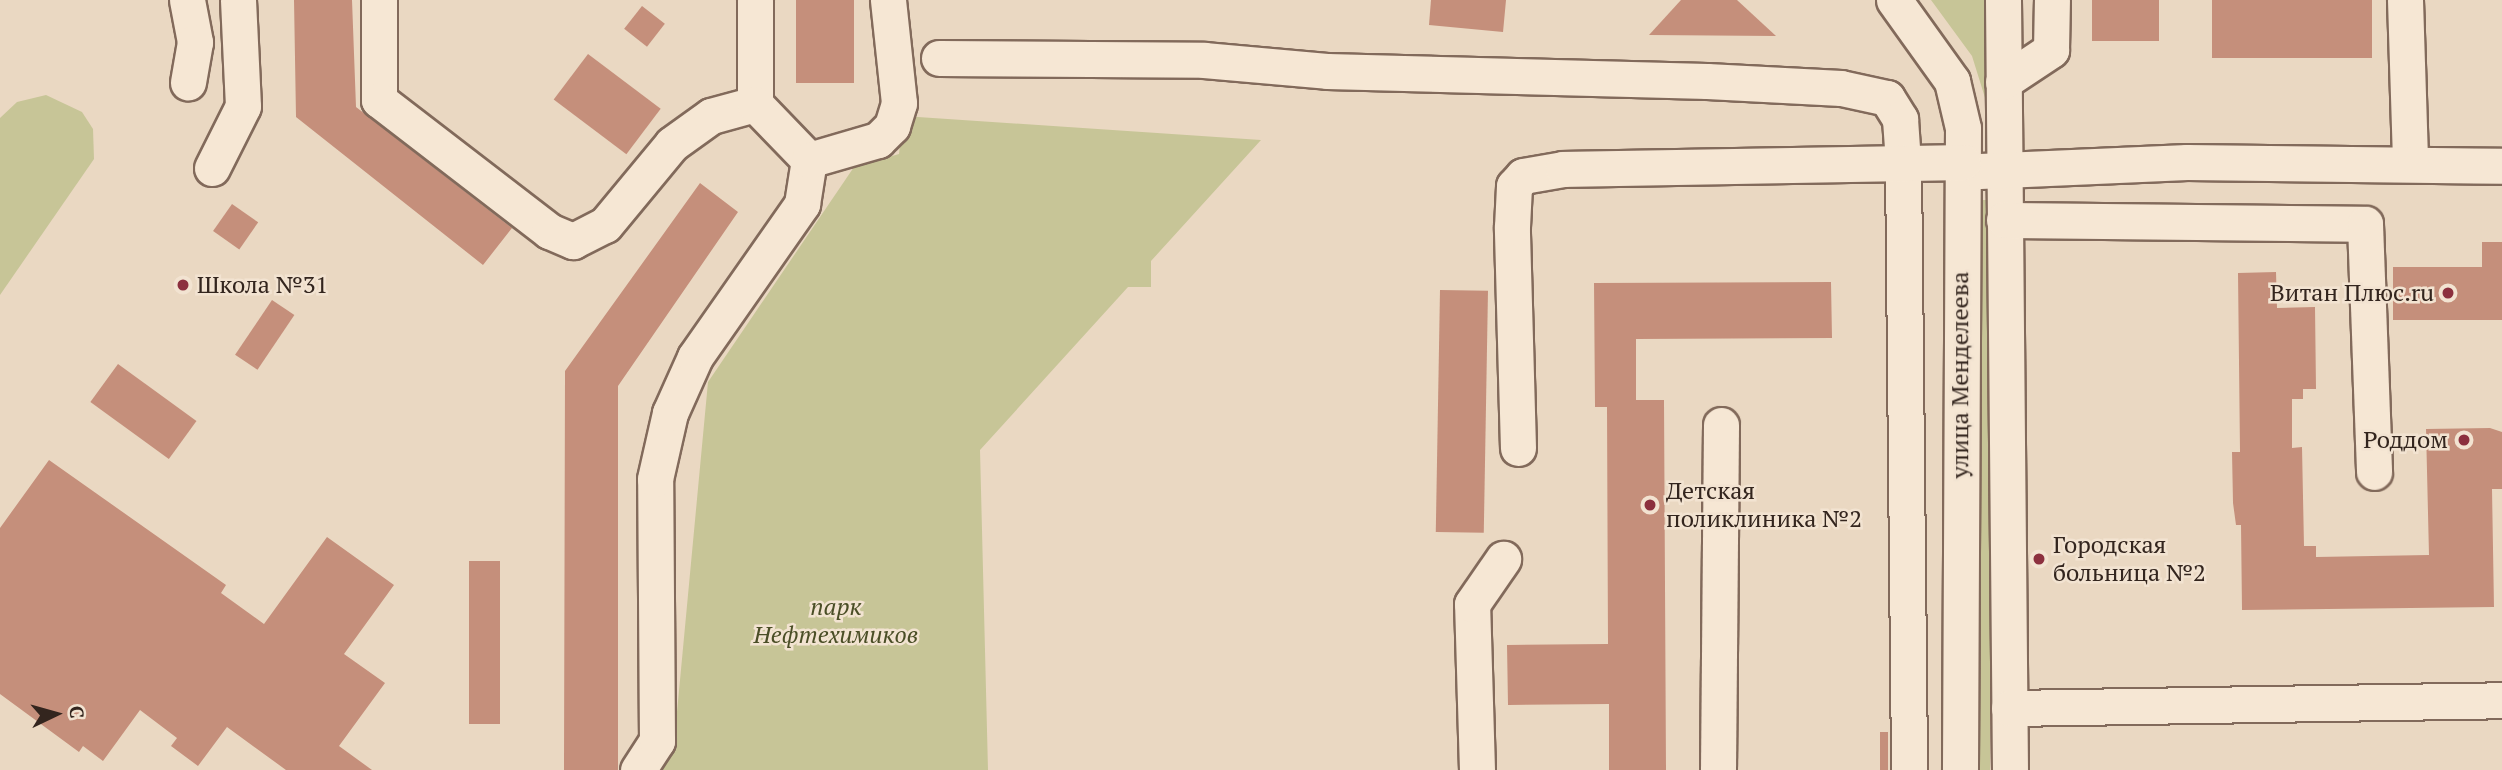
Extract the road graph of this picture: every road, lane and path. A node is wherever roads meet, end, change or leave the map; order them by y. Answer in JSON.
{"nodes":[{"id":1,"x":187,"y":0,"type":"edge"},
{"id":2,"x":238,"y":0,"type":"edge"},
{"id":3,"x":379,"y":0,"type":"edge"},
{"id":4,"x":755,"y":0,"type":"edge"},
{"id":5,"x":888,"y":0,"type":"edge"},
{"id":6,"x":1895,"y":0,"type":"edge"},
{"id":7,"x":2003,"y":0,"type":"edge"},
{"id":8,"x":2052,"y":0,"type":"edge"},
{"id":9,"x":2405,"y":0,"type":"edge"},
{"id":10,"x":939,"y":58,"type":"dead end"},
{"id":11,"x":188,"y":82,"type":"dead end"},
{"id":12,"x":2003,"y":82,"type":"junction"},
{"id":13,"x":755,"y":104,"type":"junction"},
{"id":14,"x":809,"y":160,"type":"junction"},
{"id":15,"x":1903,"y":162,"type":"junction"},
{"id":16,"x":2410,"y":163,"type":"junction"},
{"id":17,"x":2502,"y":166,"type":"edge"},
{"id":18,"x":1963,"y":167,"type":"junction"},
{"id":19,"x":212,"y":168,"type":"dead end"},
{"id":20,"x":2002,"y":170,"type":"junction"},
{"id":21,"x":2004,"y":220,"type":"junction"},
{"id":22,"x":1721,"y":425,"type":"dead end"},
{"id":23,"x":1518,"y":448,"type":"dead end"},
{"id":24,"x":2374,"y":472,"type":"dead end"},
{"id":25,"x":1503,"y":559,"type":"dead end"},
{"id":26,"x":2502,"y":700,"type":"edge"},
{"id":27,"x":2009,"y":708,"type":"junction"},
{"id":28,"x":638,"y":770,"type":"edge"},
{"id":29,"x":1477,"y":770,"type":"edge"},
{"id":30,"x":1718,"y":770,"type":"edge"},
{"id":31,"x":1909,"y":770,"type":"edge"},
{"id":32,"x":1960,"y":770,"type":"edge"},
{"id":33,"x":2010,"y":770,"type":"edge"}],
"edges":[{"from":1,"to":11,"type":"street"},
{"from":2,"to":19,"type":"street"},
{"from":3,"to":13,"type":"street"},
{"from":4,"to":13,"type":"street"},
{"from":5,"to":14,"type":"street"},
{"from":6,"to":18,"type":"street","name":"улица Менделеева"},
{"from":7,"to":12,"type":"street","name":"улица Менделеева"},
{"from":8,"to":12,"type":"street"},
{"from":9,"to":16,"type":"street"},
{"from":10,"to":15,"type":"street"},
{"from":12,"to":20,"type":"street","name":"улица Менделеева"},
{"from":13,"to":14,"type":"street"},
{"from":14,"to":28,"type":"street"},
{"from":15,"to":18,"type":"street"},
{"from":15,"to":23,"type":"street"},
{"from":15,"to":31,"type":"street"},
{"from":16,"to":17,"type":"street"},
{"from":16,"to":20,"type":"street"},
{"from":18,"to":20,"type":"street"},
{"from":18,"to":32,"type":"street","name":"улица Менделеева"},
{"from":20,"to":21,"type":"street","name":"улица Менделеева"},
{"from":21,"to":24,"type":"street"},
{"from":21,"to":27,"type":"street","name":"улица Менделеева"},
{"from":22,"to":30,"type":"street"},
{"from":25,"to":29,"type":"street"},
{"from":26,"to":27,"type":"street"},
{"from":27,"to":33,"type":"street","name":"улица Менделеева"}]}
